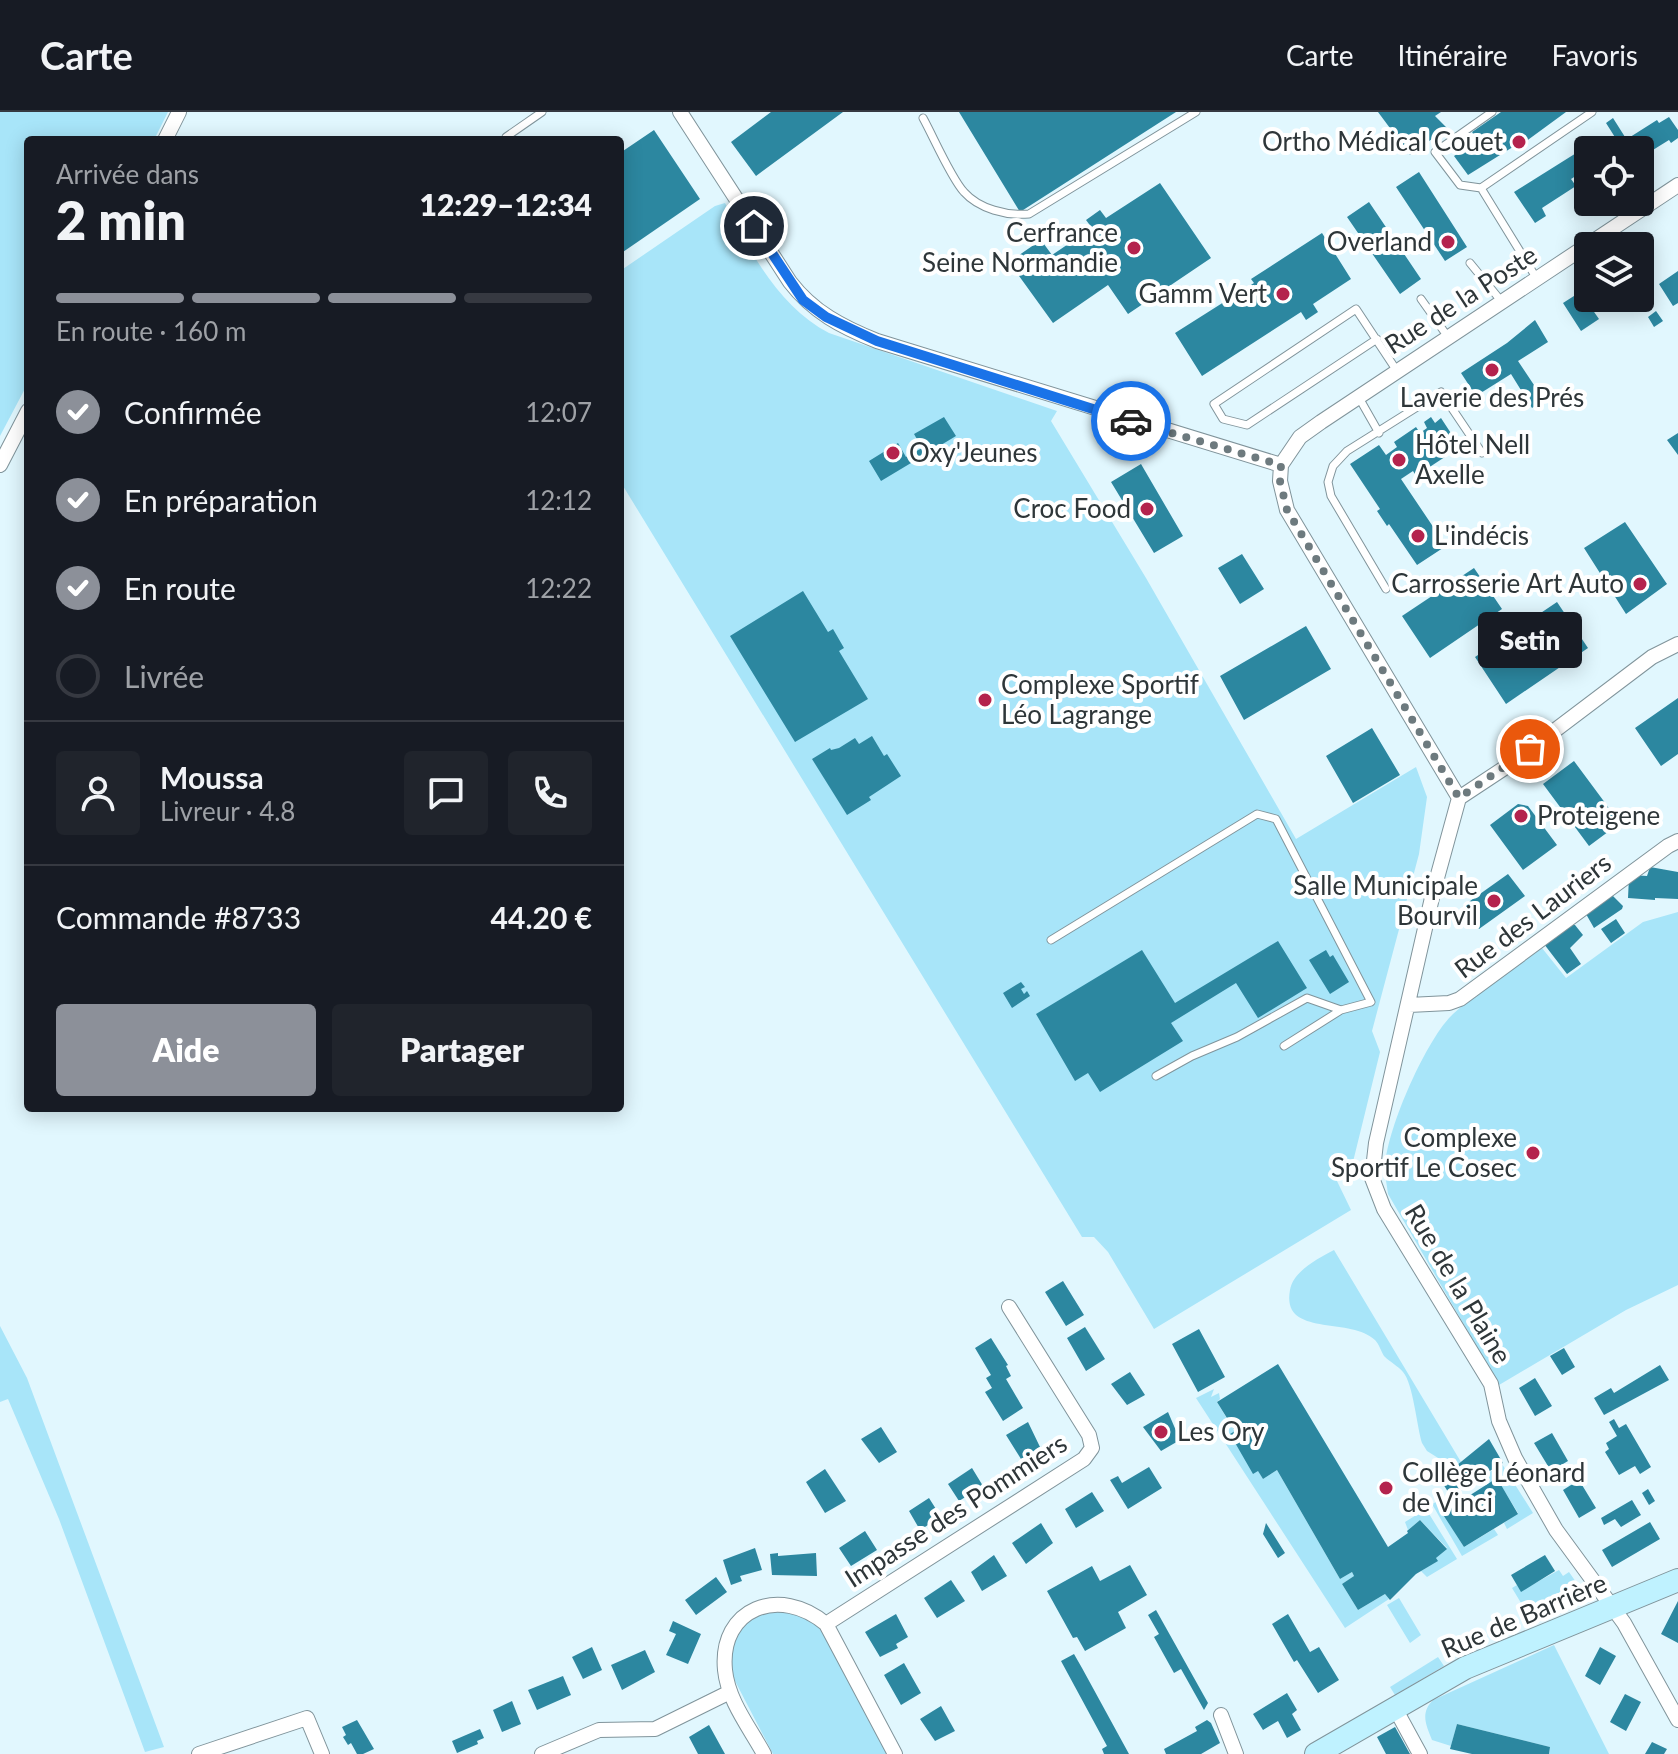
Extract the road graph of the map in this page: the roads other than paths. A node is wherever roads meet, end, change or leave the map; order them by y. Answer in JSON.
{"nodes":[{"id":1,"x":179,"y":112,"type":"edge"},
{"id":2,"x":542,"y":112,"type":"edge"},
{"id":3,"x":680,"y":112,"type":"edge"},
{"id":4,"x":1196,"y":112,"type":"edge"},
{"id":5,"x":1492,"y":112,"type":"edge"},
{"id":6,"x":1592,"y":112,"type":"edge"},
{"id":7,"x":923,"y":118,"type":"dead end"},
{"id":8,"x":167,"y":136,"type":"edge"},
{"id":9,"x":507,"y":136,"type":"edge"},
{"id":10,"x":1678,"y":185,"type":"edge"},
{"id":11,"x":1481,"y":188,"type":"junction"},
{"id":12,"x":1470,"y":263,"type":"dead end"},
{"id":13,"x":1537,"y":279,"type":"junction"},
{"id":14,"x":1421,"y":299,"type":"dead end"},
{"id":15,"x":1502,"y":302,"type":"junction"},
{"id":16,"x":1448,"y":337,"type":"junction"},
{"id":17,"x":1377,"y":339,"type":"junction"},
{"id":18,"x":1397,"y":371,"type":"junction"},
{"id":19,"x":1358,"y":396,"type":"junction"},
{"id":20,"x":24,"y":419,"type":"edge"},
{"id":21,"x":1379,"y":433,"type":"junction"},
{"id":22,"x":1482,"y":453,"type":"dead end"},
{"id":23,"x":0,"y":465,"type":"edge"},
{"id":24,"x":1281,"y":465,"type":"junction"},
{"id":25,"x":1386,"y":589,"type":"dead end"},
{"id":26,"x":1678,"y":644,"type":"edge"},
{"id":27,"x":1459,"y":798,"type":"junction"},
{"id":28,"x":1678,"y":841,"type":"edge"},
{"id":29,"x":1051,"y":940,"type":"dead end"},
{"id":30,"x":1409,"y":1005,"type":"junction"},
{"id":31,"x":1341,"y":1010,"type":"junction"},
{"id":32,"x":1284,"y":1046,"type":"dead end"},
{"id":33,"x":1156,"y":1076,"type":"dead end"},
{"id":34,"x":1009,"y":1307,"type":"dead end"},
{"id":35,"x":1678,"y":1580,"type":"edge"},
{"id":36,"x":1611,"y":1609,"type":"junction"},
{"id":37,"x":826,"y":1624,"type":"junction"},
{"id":38,"x":730,"y":1692,"type":"junction"},
{"id":39,"x":1396,"y":1710,"type":"junction"},
{"id":40,"x":1221,"y":1715,"type":"dead end"},
{"id":41,"x":1678,"y":1720,"type":"edge"},
{"id":42,"x":1422,"y":1753,"type":"edge"},
{"id":43,"x":199,"y":1754,"type":"edge"},
{"id":44,"x":322,"y":1754,"type":"edge"},
{"id":45,"x":542,"y":1754,"type":"edge"},
{"id":46,"x":764,"y":1754,"type":"edge"},
{"id":47,"x":895,"y":1754,"type":"edge"},
{"id":48,"x":1236,"y":1754,"type":"edge"},
{"id":49,"x":1316,"y":1754,"type":"edge"}],
"edges":[{"from":1,"to":8,"type":"street"},
{"from":2,"to":9,"type":"lane"},
{"from":3,"to":24,"type":"street"},
{"from":4,"to":7,"type":"lane"},
{"from":5,"to":11,"type":"lane"},
{"from":6,"to":11,"type":"lane"},
{"from":10,"to":13,"type":"street","name":"Rue de la Poste"},
{"from":11,"to":13,"type":"lane"},
{"from":12,"to":15,"type":"lane"},
{"from":13,"to":15,"type":"street","name":"Rue de la Poste"},
{"from":14,"to":16,"type":"lane"},
{"from":15,"to":16,"type":"street","name":"Rue de la Poste"},
{"from":16,"to":18,"type":"street","name":"Rue de la Poste"},
{"from":17,"to":17,"type":"lane"},
{"from":17,"to":18,"type":"lane"},
{"from":18,"to":19,"type":"street","name":"Rue de la Poste"},
{"from":19,"to":21,"type":"lane"},
{"from":19,"to":24,"type":"street","name":"Rue de la Poste"},
{"from":20,"to":23,"type":"street"},
{"from":21,"to":22,"type":"lane"},
{"from":21,"to":25,"type":"lane"},
{"from":24,"to":27,"type":"street"},
{"from":26,"to":27,"type":"street"},
{"from":27,"to":30,"type":"street","name":"Rue de la Plaine"},
{"from":28,"to":30,"type":"street","name":"Rue des Lauriers"},
{"from":29,"to":31,"type":"lane"},
{"from":30,"to":36,"type":"street","name":"Rue de la Plaine"},
{"from":31,"to":32,"type":"lane"},
{"from":31,"to":33,"type":"lane"},
{"from":34,"to":37,"type":"street","name":"Impasse des Pommiers"},
{"from":35,"to":36,"type":"street","name":"Rue de Barrière"},
{"from":36,"to":39,"type":"street","name":"Rue de Barrière"},
{"from":36,"to":41,"type":"street","name":"Rue de la Plaine"},
{"from":37,"to":38,"type":"street"},
{"from":37,"to":47,"type":"street"},
{"from":38,"to":45,"type":"street"},
{"from":38,"to":46,"type":"street"},
{"from":39,"to":42,"type":"street"},
{"from":39,"to":49,"type":"street","name":"Rue de Barrière"},
{"from":40,"to":48,"type":"street"},
{"from":43,"to":44,"type":"street"}]}
